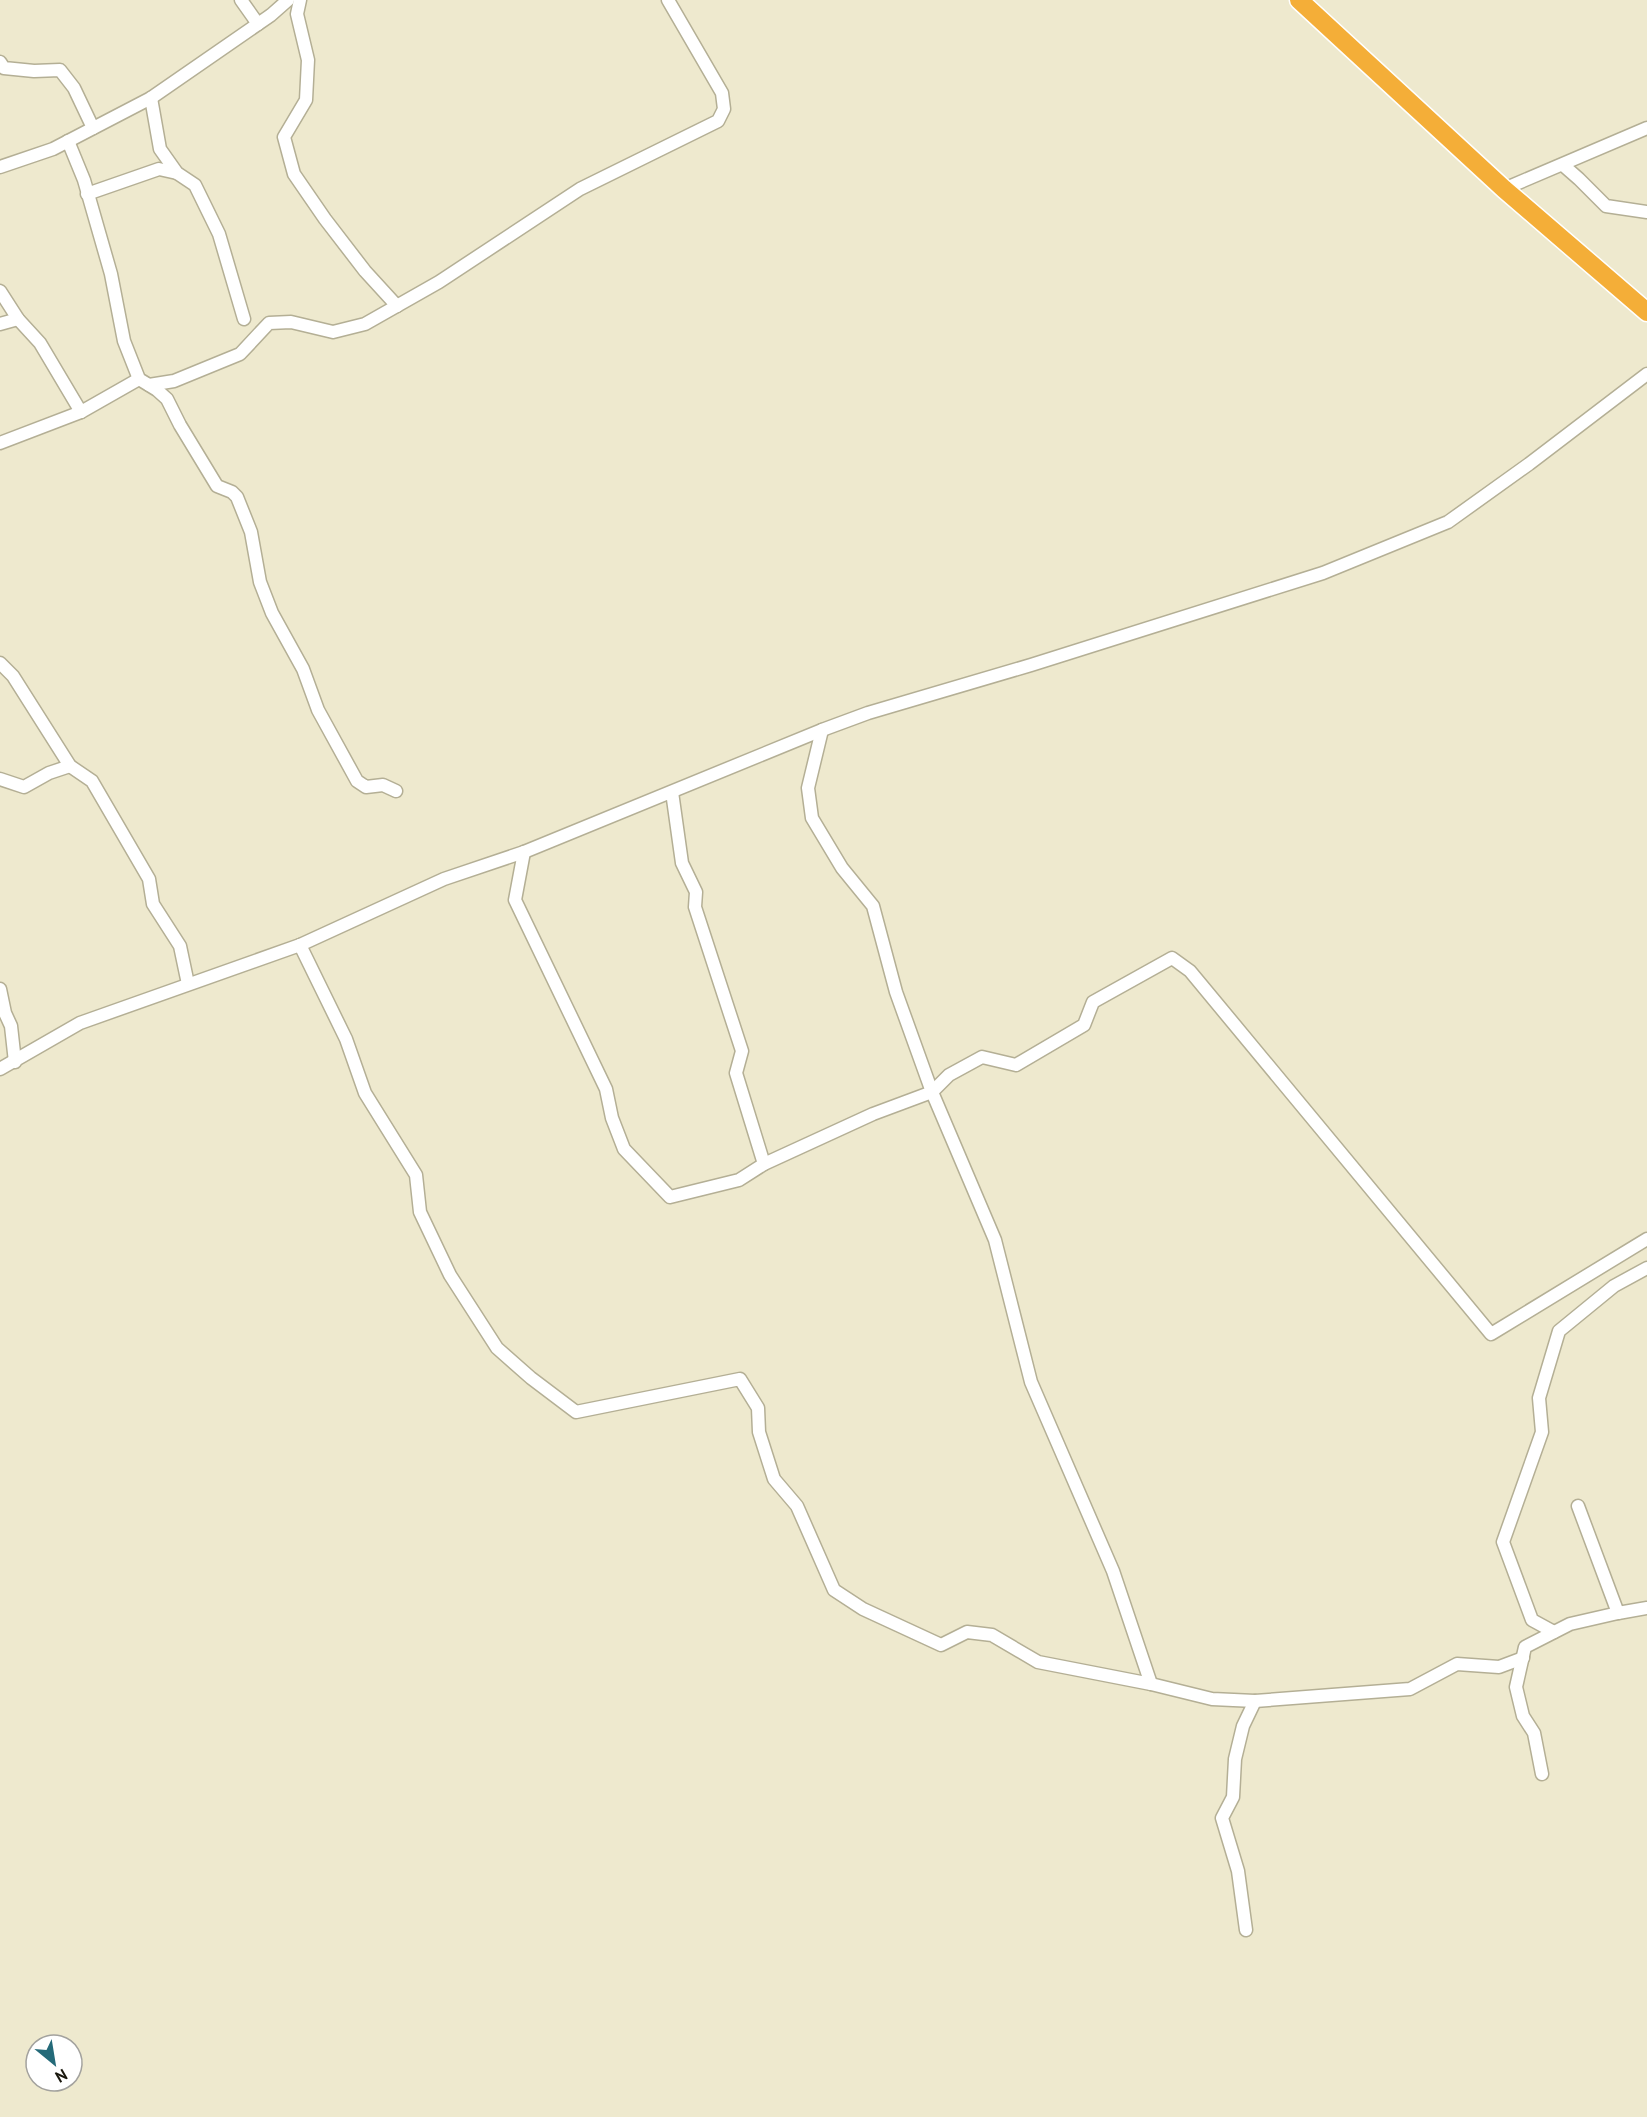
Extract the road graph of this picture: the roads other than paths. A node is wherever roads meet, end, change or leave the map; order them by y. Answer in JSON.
{"nodes":[{"id":1,"x":241,"y":0,"type":"edge"},
{"id":2,"x":288,"y":0,"type":"edge"},
{"id":3,"x":300,"y":0,"type":"edge"},
{"id":4,"x":668,"y":0,"type":"edge"},
{"id":5,"x":1299,"y":0,"type":"edge"},
{"id":6,"x":258,"y":24,"type":"junction"},
{"id":7,"x":0,"y":62,"type":"edge"},
{"id":8,"x":151,"y":98,"type":"junction"},
{"id":9,"x":93,"y":128,"type":"junction"},
{"id":10,"x":1647,"y":128,"type":"edge"},
{"id":11,"x":68,"y":141,"type":"junction"},
{"id":12,"x":1563,"y":165,"type":"junction"},
{"id":13,"x":0,"y":167,"type":"edge"},
{"id":14,"x":177,"y":173,"type":"junction"},
{"id":15,"x":1504,"y":189,"type":"junction"},
{"id":16,"x":87,"y":194,"type":"junction"},
{"id":17,"x":1647,"y":212,"type":"edge"},
{"id":18,"x":0,"y":291,"type":"edge"},
{"id":19,"x":397,"y":306,"type":"junction"},
{"id":20,"x":1647,"y":312,"type":"edge"},
{"id":21,"x":18,"y":319,"type":"junction"},
{"id":22,"x":244,"y":319,"type":"dead end"},
{"id":23,"x":0,"y":324,"type":"edge"},
{"id":24,"x":1647,"y":374,"type":"edge"},
{"id":25,"x":144,"y":382,"type":"junction"},
{"id":26,"x":81,"y":412,"type":"junction"},
{"id":27,"x":0,"y":443,"type":"edge"},
{"id":28,"x":0,"y":663,"type":"edge"},
{"id":29,"x":822,"y":730,"type":"junction"},
{"id":30,"x":70,"y":766,"type":"junction"},
{"id":31,"x":0,"y":779,"type":"edge"},
{"id":32,"x":396,"y":791,"type":"dead end"},
{"id":33,"x":672,"y":792,"type":"junction"},
{"id":34,"x":524,"y":852,"type":"junction"},
{"id":35,"x":300,"y":945,"type":"junction"},
{"id":36,"x":188,"y":984,"type":"junction"},
{"id":37,"x":0,"y":990,"type":"edge"},
{"id":38,"x":15,"y":1062,"type":"junction"},
{"id":39,"x":0,"y":1069,"type":"edge"},
{"id":40,"x":932,"y":1092,"type":"junction"},
{"id":41,"x":764,"y":1164,"type":"junction"},
{"id":42,"x":1647,"y":1239,"type":"edge"},
{"id":43,"x":1647,"y":1268,"type":"edge"},
{"id":44,"x":1578,"y":1506,"type":"dead end"},
{"id":45,"x":1647,"y":1608,"type":"edge"},
{"id":46,"x":1618,"y":1612,"type":"junction"},
{"id":47,"x":1554,"y":1632,"type":"junction"},
{"id":48,"x":1522,"y":1658,"type":"junction"},
{"id":49,"x":1151,"y":1684,"type":"junction"},
{"id":50,"x":1255,"y":1701,"type":"junction"},
{"id":51,"x":1542,"y":1774,"type":"dead end"},
{"id":52,"x":1246,"y":1930,"type":"dead end"}],
"edges":[{"from":1,"to":6,"type":"street"},
{"from":2,"to":6,"type":"street"},
{"from":3,"to":19,"type":"street"},
{"from":4,"to":19,"type":"street"},
{"from":5,"to":15,"type":"highway"},
{"from":6,"to":8,"type":"street"},
{"from":7,"to":9,"type":"street"},
{"from":8,"to":9,"type":"street"},
{"from":8,"to":14,"type":"street"},
{"from":9,"to":11,"type":"street"},
{"from":10,"to":12,"type":"street"},
{"from":11,"to":13,"type":"street"},
{"from":11,"to":16,"type":"street"},
{"from":12,"to":15,"type":"street"},
{"from":12,"to":17,"type":"street"},
{"from":14,"to":16,"type":"street"},
{"from":14,"to":22,"type":"street"},
{"from":15,"to":20,"type":"highway"},
{"from":16,"to":25,"type":"street"},
{"from":18,"to":21,"type":"street"},
{"from":19,"to":25,"type":"street"},
{"from":21,"to":23,"type":"street"},
{"from":21,"to":26,"type":"street"},
{"from":24,"to":29,"type":"street"},
{"from":25,"to":26,"type":"street"},
{"from":25,"to":32,"type":"street"},
{"from":26,"to":27,"type":"street"},
{"from":28,"to":30,"type":"street"},
{"from":29,"to":33,"type":"street"},
{"from":29,"to":40,"type":"street"},
{"from":30,"to":31,"type":"street"},
{"from":30,"to":36,"type":"street"},
{"from":33,"to":34,"type":"street"},
{"from":33,"to":41,"type":"street"},
{"from":34,"to":35,"type":"street"},
{"from":34,"to":41,"type":"street"},
{"from":35,"to":36,"type":"street"},
{"from":35,"to":49,"type":"street"},
{"from":36,"to":38,"type":"street"},
{"from":37,"to":38,"type":"street"},
{"from":38,"to":39,"type":"street"},
{"from":40,"to":41,"type":"street"},
{"from":40,"to":42,"type":"street"},
{"from":40,"to":49,"type":"street"},
{"from":43,"to":47,"type":"street"},
{"from":44,"to":46,"type":"street"},
{"from":45,"to":46,"type":"street"},
{"from":46,"to":47,"type":"street"},
{"from":47,"to":48,"type":"street"},
{"from":48,"to":50,"type":"street"},
{"from":48,"to":51,"type":"street"},
{"from":49,"to":50,"type":"street"},
{"from":50,"to":52,"type":"street"}]}
